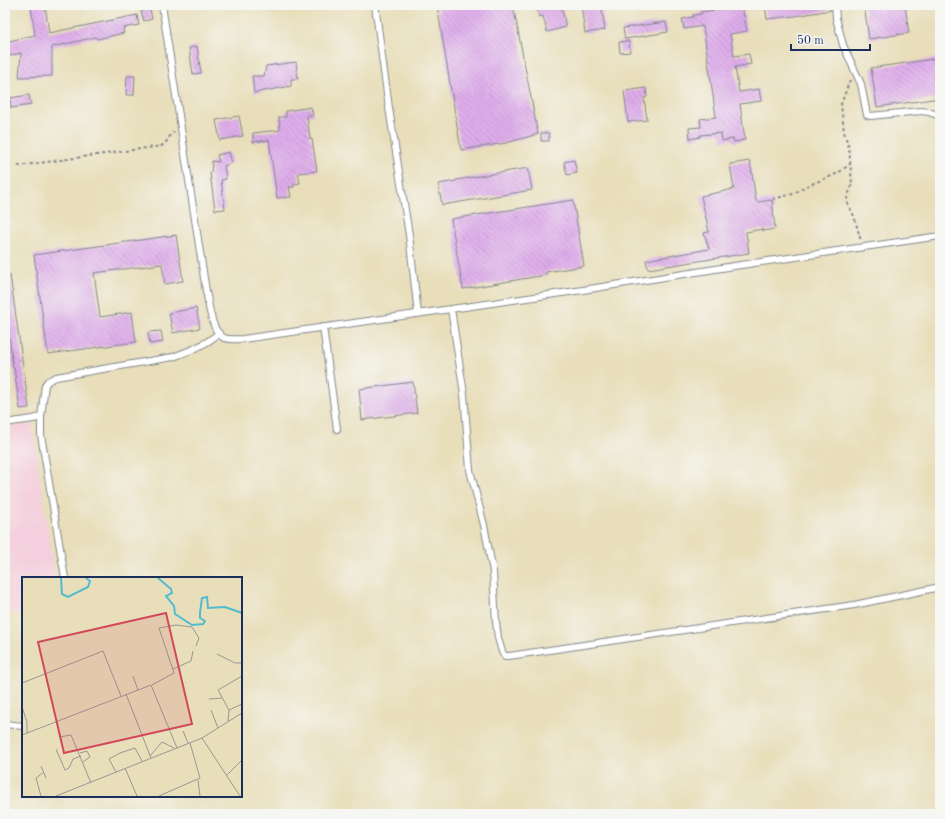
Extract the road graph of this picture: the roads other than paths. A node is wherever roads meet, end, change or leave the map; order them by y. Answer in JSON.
{"nodes":[{"id":1,"x":162,"y":5,"type":"edge"},
{"id":2,"x":375,"y":5,"type":"edge"},
{"id":3,"x":835,"y":5,"type":"edge"},
{"id":4,"x":940,"y":116,"type":"edge"},
{"id":5,"x":940,"y":236,"type":"edge"},
{"id":6,"x":451,"y":309,"type":"junction"},
{"id":7,"x":418,"y":314,"type":"junction"},
{"id":8,"x":323,"y":328,"type":"junction"},
{"id":9,"x":219,"y":334,"type":"junction"},
{"id":10,"x":41,"y":417,"type":"junction"},
{"id":11,"x":5,"y":423,"type":"edge"},
{"id":12,"x":336,"y":429,"type":"dead end"},
{"id":13,"x":65,"y":577,"type":"edge"},
{"id":14,"x":940,"y":587,"type":"edge"},
{"id":15,"x":5,"y":724,"type":"edge"},
{"id":16,"x":22,"y":726,"type":"edge"}],
"edges":[{"from":1,"to":9,"type":"lane"},
{"from":2,"to":7,"type":"lane"},
{"from":3,"to":4,"type":"lane"},
{"from":5,"to":6,"type":"lane"},
{"from":6,"to":7,"type":"lane"},
{"from":6,"to":14,"type":"lane"},
{"from":7,"to":8,"type":"lane"},
{"from":8,"to":9,"type":"lane"},
{"from":8,"to":12,"type":"lane"},
{"from":9,"to":10,"type":"lane"},
{"from":10,"to":11,"type":"lane"},
{"from":10,"to":13,"type":"lane"},
{"from":15,"to":16,"type":"lane"}]}
